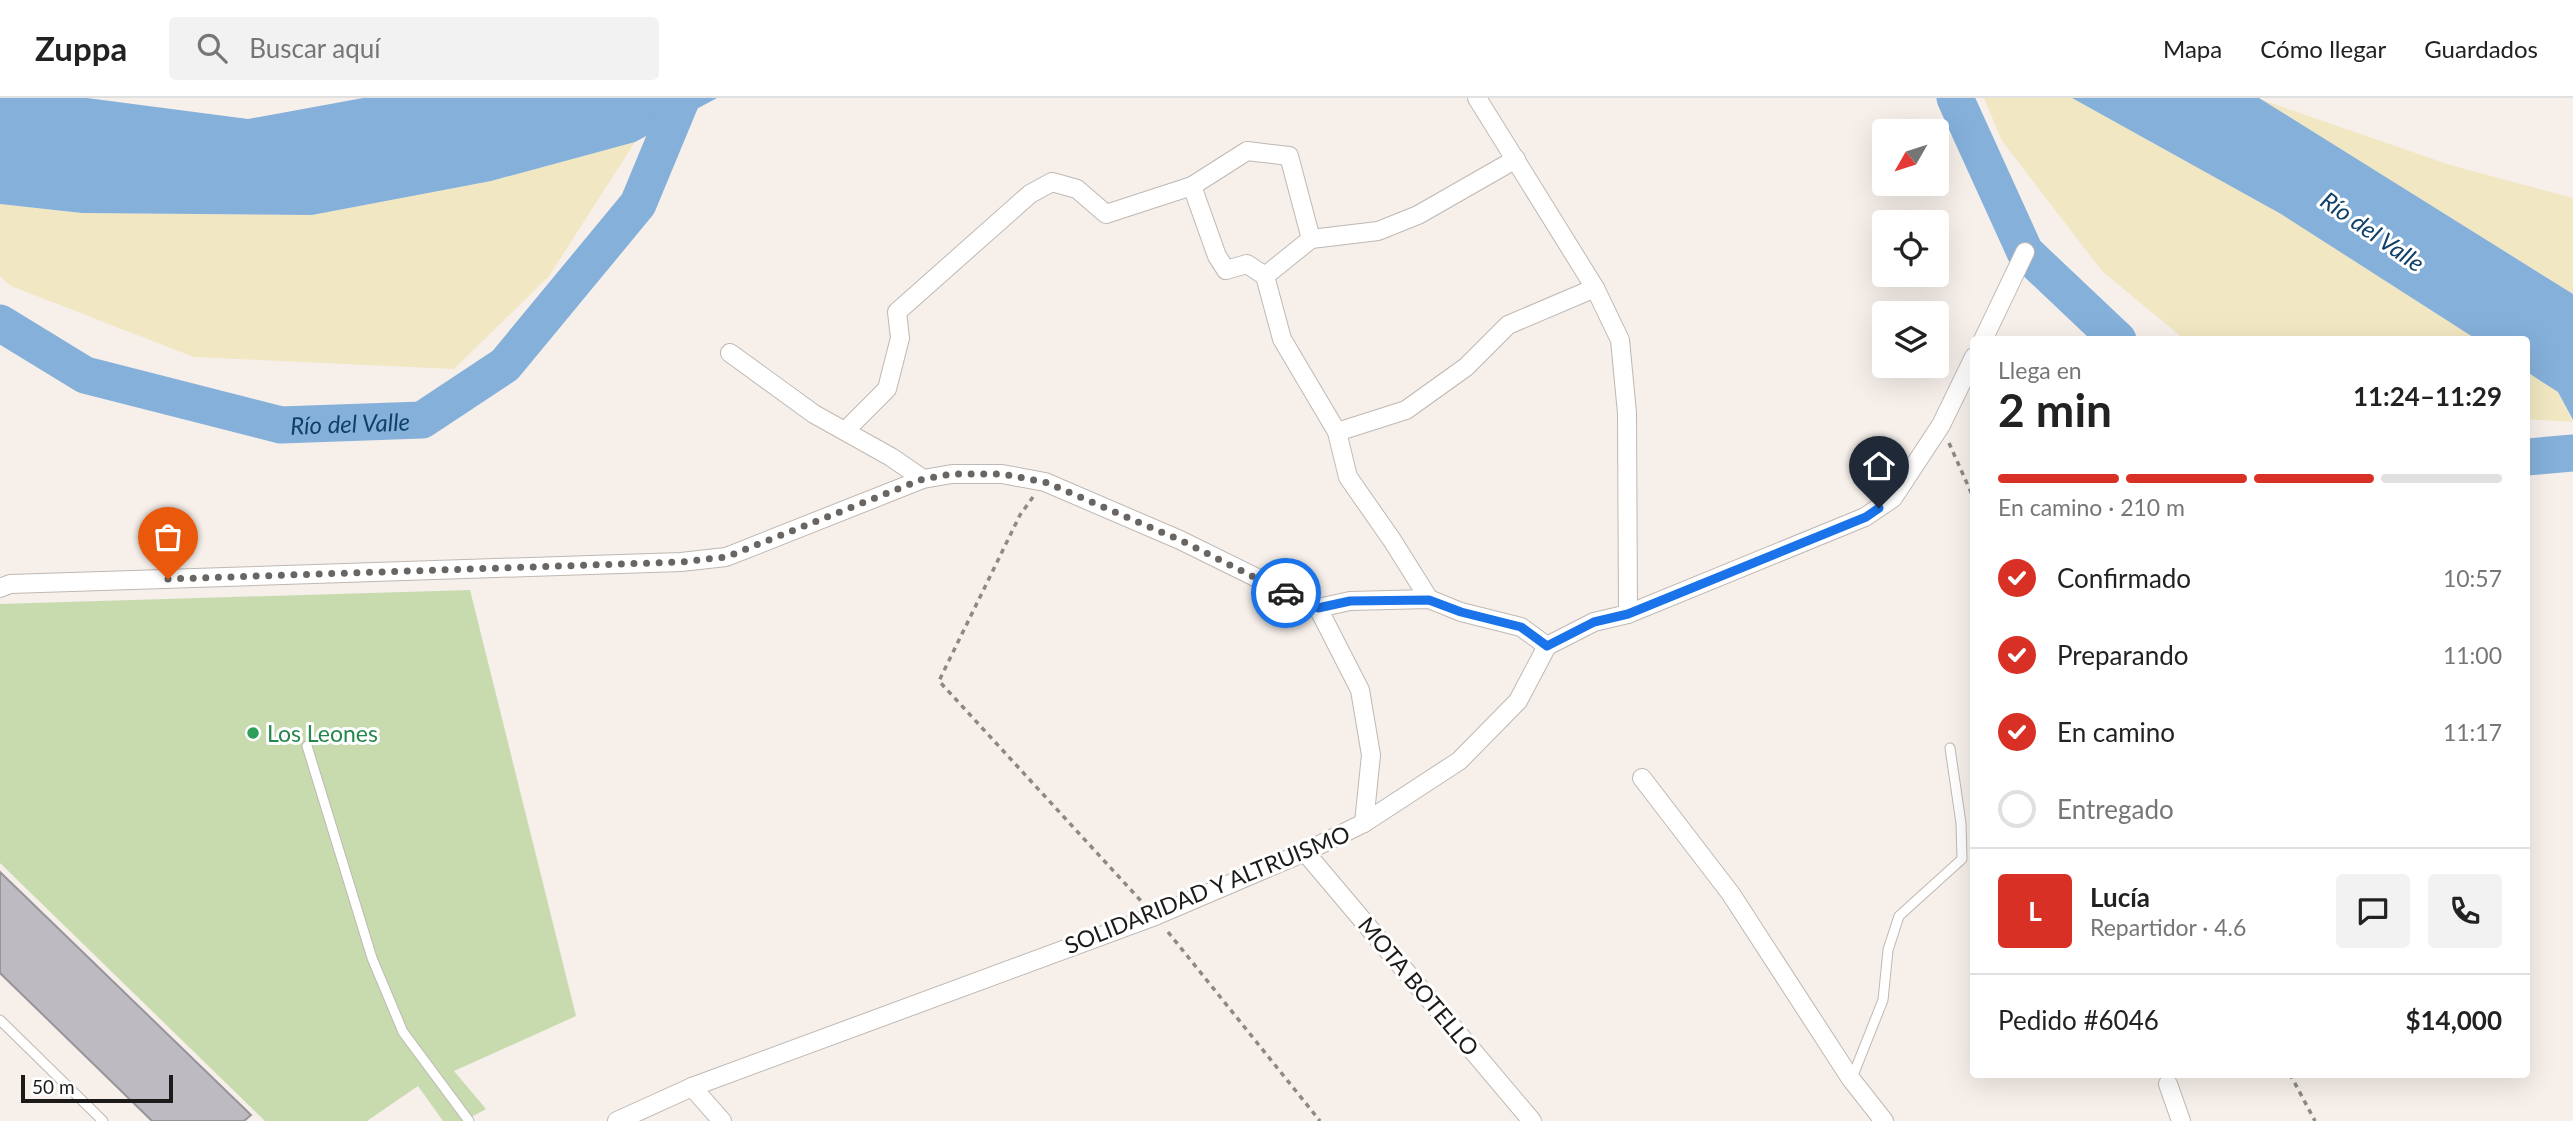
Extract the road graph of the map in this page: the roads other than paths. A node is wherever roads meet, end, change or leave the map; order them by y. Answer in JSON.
{"nodes":[{"id":1,"x":1477,"y":98,"type":"edge"},
{"id":2,"x":1516,"y":159,"type":"junction"},
{"id":3,"x":1192,"y":186,"type":"junction"},
{"id":4,"x":1311,"y":239,"type":"junction"},
{"id":5,"x":2025,"y":253,"type":"dead end"},
{"id":6,"x":1265,"y":276,"type":"junction"},
{"id":7,"x":1595,"y":288,"type":"junction"},
{"id":8,"x":1985,"y":336,"type":"edge"},
{"id":9,"x":730,"y":353,"type":"dead end"},
{"id":10,"x":1970,"y":366,"type":"edge"},
{"id":11,"x":845,"y":431,"type":"junction"},
{"id":12,"x":1337,"y":432,"type":"junction"},
{"id":13,"x":923,"y":479,"type":"junction"},
{"id":14,"x":0,"y":588,"type":"edge"},
{"id":15,"x":1429,"y":600,"type":"junction"},
{"id":16,"x":1318,"y":608,"type":"junction"},
{"id":17,"x":1628,"y":614,"type":"junction"},
{"id":18,"x":1547,"y":646,"type":"junction"},
{"id":19,"x":307,"y":746,"type":"dead end"},
{"id":20,"x":1950,"y":748,"type":"dead end"},
{"id":21,"x":1642,"y":778,"type":"dead end"},
{"id":22,"x":1364,"y":823,"type":"junction"},
{"id":23,"x":1305,"y":852,"type":"junction"},
{"id":24,"x":0,"y":1020,"type":"edge"},
{"id":25,"x":1851,"y":1079,"type":"junction"},
{"id":26,"x":2168,"y":1084,"type":"dead end"},
{"id":27,"x":692,"y":1087,"type":"junction"},
{"id":28,"x":103,"y":1121,"type":"edge"},
{"id":29,"x":469,"y":1121,"type":"edge"},
{"id":30,"x":617,"y":1121,"type":"edge"},
{"id":31,"x":722,"y":1121,"type":"edge"},
{"id":32,"x":1532,"y":1121,"type":"edge"},
{"id":33,"x":1884,"y":1121,"type":"edge"},
{"id":34,"x":2180,"y":1121,"type":"edge"}],
"edges":[{"from":1,"to":2,"type":"street"},
{"from":2,"to":4,"type":"street"},
{"from":2,"to":7,"type":"street"},
{"from":3,"to":4,"type":"street"},
{"from":3,"to":6,"type":"street"},
{"from":3,"to":11,"type":"street"},
{"from":4,"to":6,"type":"street"},
{"from":5,"to":8,"type":"street"},
{"from":6,"to":12,"type":"street"},
{"from":7,"to":12,"type":"street"},
{"from":7,"to":17,"type":"street"},
{"from":9,"to":11,"type":"street"},
{"from":10,"to":17,"type":"street"},
{"from":11,"to":13,"type":"street"},
{"from":12,"to":15,"type":"street"},
{"from":13,"to":14,"type":"street"},
{"from":13,"to":16,"type":"street"},
{"from":15,"to":16,"type":"street"},
{"from":15,"to":18,"type":"street"},
{"from":16,"to":22,"type":"street"},
{"from":17,"to":18,"type":"street"},
{"from":18,"to":22,"type":"street","name":"SOLIDARIDAD Y ALTRUISMO"},
{"from":19,"to":29,"type":"lane"},
{"from":20,"to":25,"type":"lane"},
{"from":21,"to":25,"type":"street"},
{"from":22,"to":23,"type":"street","name":"SOLIDARIDAD Y ALTRUISMO"},
{"from":23,"to":27,"type":"street","name":"SOLIDARIDAD Y ALTRUISMO"},
{"from":23,"to":32,"type":"street","name":"MOTA BOTELLO"},
{"from":24,"to":28,"type":"lane"},
{"from":25,"to":33,"type":"street"},
{"from":26,"to":34,"type":"street"},
{"from":27,"to":30,"type":"street","name":"SOLIDARIDAD Y ALTRUISMO"},
{"from":27,"to":31,"type":"street"}]}
